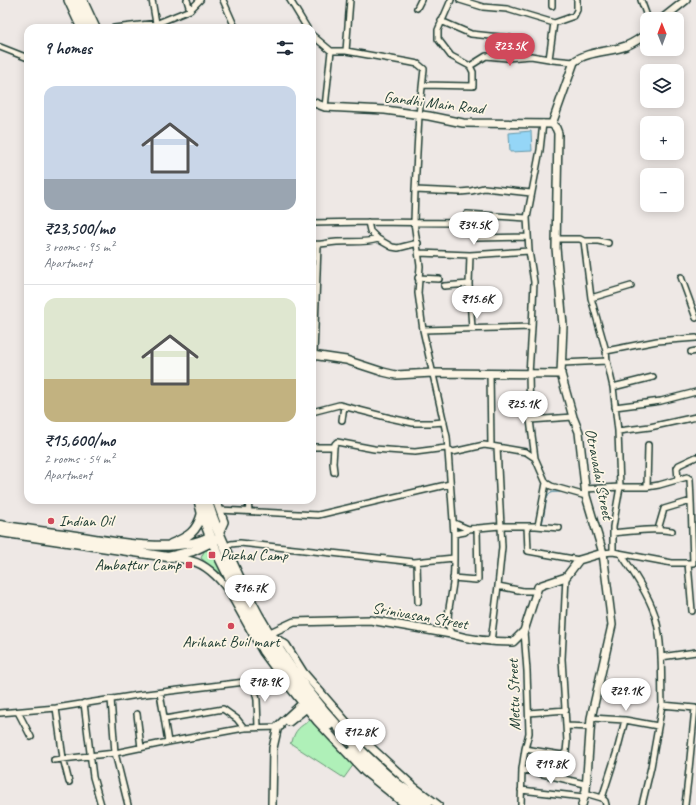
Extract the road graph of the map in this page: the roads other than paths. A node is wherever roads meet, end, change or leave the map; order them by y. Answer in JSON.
{"nodes":[{"id":1,"x":69,"y":0,"type":"edge"},
{"id":2,"x":76,"y":0,"type":"edge"},
{"id":3,"x":83,"y":0,"type":"edge"},
{"id":4,"x":152,"y":0,"type":"edge"},
{"id":5,"x":187,"y":0,"type":"edge"},
{"id":6,"x":200,"y":0,"type":"edge"},
{"id":7,"x":223,"y":0,"type":"edge"},
{"id":8,"x":290,"y":0,"type":"edge"},
{"id":9,"x":350,"y":0,"type":"edge"},
{"id":10,"x":421,"y":0,"type":"edge"},
{"id":11,"x":452,"y":0,"type":"edge"},
{"id":12,"x":460,"y":0,"type":"edge"},
{"id":13,"x":576,"y":0,"type":"edge"},
{"id":14,"x":641,"y":0,"type":"edge"},
{"id":15,"x":686,"y":0,"type":"edge"},
{"id":16,"x":417,"y":8,"type":"dead end"},
{"id":17,"x":190,"y":10,"type":"junction"},
{"id":18,"x":645,"y":12,"type":"edge"},
{"id":19,"x":671,"y":12,"type":"edge"},
{"id":20,"x":441,"y":21,"type":"junction"},
{"id":21,"x":156,"y":23,"type":"junction"},
{"id":22,"x":554,"y":23,"type":"junction"},
{"id":23,"x":80,"y":24,"type":"edge"},
{"id":24,"x":88,"y":24,"type":"edge"},
{"id":25,"x":94,"y":24,"type":"edge"},
{"id":26,"x":148,"y":24,"type":"edge"},
{"id":27,"x":234,"y":24,"type":"edge"},
{"id":28,"x":305,"y":24,"type":"edge"},
{"id":29,"x":316,"y":38,"type":"edge"},
{"id":30,"x":509,"y":38,"type":"dead end"},
{"id":31,"x":640,"y":39,"type":"edge"},
{"id":32,"x":0,"y":48,"type":"edge"},
{"id":33,"x":332,"y":51,"type":"junction"},
{"id":34,"x":346,"y":51,"type":"junction"},
{"id":35,"x":24,"y":57,"type":"edge"},
{"id":36,"x":549,"y":59,"type":"junction"},
{"id":37,"x":574,"y":62,"type":"junction"},
{"id":38,"x":470,"y":66,"type":"junction"},
{"id":39,"x":423,"y":85,"type":"junction"},
{"id":40,"x":316,"y":103,"type":"edge"},
{"id":41,"x":326,"y":107,"type":"junction"},
{"id":42,"x":419,"y":115,"type":"junction"},
{"id":43,"x":543,"y":123,"type":"junction"},
{"id":44,"x":552,"y":124,"type":"junction"},
{"id":45,"x":415,"y":190,"type":"junction"},
{"id":46,"x":531,"y":193,"type":"junction"},
{"id":47,"x":467,"y":214,"type":"dead end"},
{"id":48,"x":527,"y":218,"type":"junction"},
{"id":49,"x":368,"y":222,"type":"junction"},
{"id":50,"x":414,"y":222,"type":"junction"},
{"id":51,"x":316,"y":223,"type":"edge"},
{"id":52,"x":460,"y":223,"type":"dead end"},
{"id":53,"x":528,"y":237,"type":"junction"},
{"id":54,"x":476,"y":238,"type":"dead end"},
{"id":55,"x":378,"y":239,"type":"junction"},
{"id":56,"x":556,"y":239,"type":"junction"},
{"id":57,"x":584,"y":241,"type":"junction"},
{"id":58,"x":418,"y":243,"type":"junction"},
{"id":59,"x":608,"y":243,"type":"dead end"},
{"id":60,"x":318,"y":245,"type":"joint"},
{"id":61,"x":529,"y":251,"type":"junction"},
{"id":62,"x":419,"y":253,"type":"junction"},
{"id":63,"x":470,"y":255,"type":"junction"},
{"id":64,"x":316,"y":268,"type":"edge"},
{"id":65,"x":418,"y":278,"type":"junction"},
{"id":66,"x":681,"y":278,"type":"dead end"},
{"id":67,"x":439,"y":279,"type":"dead end"},
{"id":68,"x":470,"y":284,"type":"junction"},
{"id":69,"x":444,"y":286,"type":"dead end"},
{"id":70,"x":631,"y":286,"type":"dead end"},
{"id":71,"x":592,"y":298,"type":"junction"},
{"id":72,"x":696,"y":318,"type":"edge"},
{"id":73,"x":532,"y":327,"type":"junction"},
{"id":74,"x":472,"y":328,"type":"junction"},
{"id":75,"x":423,"y":330,"type":"junction"},
{"id":76,"x":696,"y":338,"type":"edge"},
{"id":77,"x":606,"y":351,"type":"junction"},
{"id":78,"x":316,"y":355,"type":"edge"},
{"id":79,"x":607,"y":361,"type":"junction"},
{"id":80,"x":562,"y":363,"type":"junction"},
{"id":81,"x":433,"y":373,"type":"junction"},
{"id":82,"x":490,"y":373,"type":"junction"},
{"id":83,"x":529,"y":374,"type":"junction"},
{"id":84,"x":561,"y":374,"type":"junction"},
{"id":85,"x":653,"y":377,"type":"dead end"},
{"id":86,"x":613,"y":387,"type":"junction"},
{"id":87,"x":696,"y":392,"type":"edge"},
{"id":88,"x":344,"y":406,"type":"junction"},
{"id":89,"x":615,"y":407,"type":"junction"},
{"id":90,"x":316,"y":411,"type":"edge"},
{"id":91,"x":573,"y":416,"type":"junction"},
{"id":92,"x":696,"y":417,"type":"edge"},
{"id":93,"x":342,"y":420,"type":"dead end"},
{"id":94,"x":530,"y":420,"type":"junction"},
{"id":95,"x":444,"y":422,"type":"junction"},
{"id":96,"x":618,"y":431,"type":"junction"},
{"id":97,"x":648,"y":445,"type":"dead end"},
{"id":98,"x":494,"y":446,"type":"junction"},
{"id":99,"x":316,"y":447,"type":"edge"},
{"id":100,"x":334,"y":447,"type":"junction"},
{"id":101,"x":448,"y":450,"type":"junction"},
{"id":102,"x":696,"y":457,"type":"edge"},
{"id":103,"x":535,"y":458,"type":"junction"},
{"id":104,"x":334,"y":472,"type":"dead end"},
{"id":105,"x":678,"y":479,"type":"junction"},
{"id":106,"x":546,"y":483,"type":"junction"},
{"id":107,"x":450,"y":484,"type":"junction"},
{"id":108,"x":620,"y":487,"type":"junction"},
{"id":109,"x":647,"y":487,"type":"junction"},
{"id":110,"x":586,"y":492,"type":"junction"},
{"id":111,"x":691,"y":501,"type":"junction"},
{"id":112,"x":200,"y":504,"type":"edge"},
{"id":113,"x":208,"y":504,"type":"edge"},
{"id":114,"x":217,"y":504,"type":"edge"},
{"id":115,"x":248,"y":504,"type":"edge"},
{"id":116,"x":219,"y":510,"type":"junction"},
{"id":117,"x":248,"y":512,"type":"junction"},
{"id":118,"x":693,"y":512,"type":"edge"},
{"id":119,"x":202,"y":513,"type":"junction"},
{"id":120,"x":454,"y":523,"type":"junction"},
{"id":121,"x":0,"y":526,"type":"edge"},
{"id":122,"x":500,"y":526,"type":"junction"},
{"id":123,"x":527,"y":526,"type":"junction"},
{"id":124,"x":538,"y":526,"type":"junction"},
{"id":125,"x":659,"y":526,"type":"dead end"},
{"id":126,"x":477,"y":528,"type":"junction"},
{"id":127,"x":559,"y":528,"type":"dead end"},
{"id":128,"x":468,"y":529,"type":"junction"},
{"id":129,"x":0,"y":532,"type":"edge"},
{"id":130,"x":672,"y":532,"type":"dead end"},
{"id":131,"x":694,"y":532,"type":"edge"},
{"id":132,"x":613,"y":533,"type":"junction"},
{"id":133,"x":454,"y":534,"type":"junction"},
{"id":134,"x":216,"y":537,"type":"junction"},
{"id":135,"x":162,"y":546,"type":"junction"},
{"id":136,"x":225,"y":547,"type":"junction"},
{"id":137,"x":613,"y":552,"type":"junction"},
{"id":138,"x":603,"y":553,"type":"junction"},
{"id":139,"x":621,"y":554,"type":"junction"},
{"id":140,"x":168,"y":557,"type":"junction"},
{"id":141,"x":454,"y":558,"type":"junction"},
{"id":142,"x":579,"y":560,"type":"junction"},
{"id":143,"x":417,"y":562,"type":"junction"},
{"id":144,"x":692,"y":563,"type":"edge"},
{"id":145,"x":566,"y":577,"type":"junction"},
{"id":146,"x":453,"y":578,"type":"junction"},
{"id":147,"x":498,"y":586,"type":"junction"},
{"id":148,"x":537,"y":591,"type":"junction"},
{"id":149,"x":418,"y":602,"type":"dead end"},
{"id":150,"x":692,"y":611,"type":"dead end"},
{"id":151,"x":524,"y":631,"type":"junction"},
{"id":152,"x":268,"y":634,"type":"junction"},
{"id":153,"x":451,"y":634,"type":"junction"},
{"id":154,"x":491,"y":642,"type":"junction"},
{"id":155,"x":696,"y":652,"type":"edge"},
{"id":156,"x":661,"y":658,"type":"junction"},
{"id":157,"x":280,"y":675,"type":"junction"},
{"id":158,"x":253,"y":681,"type":"junction"},
{"id":159,"x":160,"y":693,"type":"junction"},
{"id":160,"x":111,"y":699,"type":"junction"},
{"id":161,"x":309,"y":702,"type":"junction"},
{"id":162,"x":84,"y":704,"type":"junction"},
{"id":163,"x":662,"y":705,"type":"junction"},
{"id":164,"x":56,"y":708,"type":"junction"},
{"id":165,"x":696,"y":708,"type":"edge"},
{"id":166,"x":566,"y":710,"type":"junction"},
{"id":167,"x":18,"y":712,"type":"junction"},
{"id":168,"x":0,"y":713,"type":"edge"},
{"id":169,"x":529,"y":713,"type":"junction"},
{"id":170,"x":137,"y":714,"type":"dead end"},
{"id":171,"x":591,"y":718,"type":"junction"},
{"id":172,"x":165,"y":719,"type":"junction"},
{"id":173,"x":625,"y":720,"type":"junction"},
{"id":174,"x":280,"y":726,"type":"junction"},
{"id":175,"x":567,"y":726,"type":"junction"},
{"id":176,"x":658,"y":726,"type":"junction"},
{"id":177,"x":258,"y":727,"type":"junction"},
{"id":178,"x":591,"y":727,"type":"junction"},
{"id":179,"x":244,"y":728,"type":"junction"},
{"id":180,"x":31,"y":737,"type":"dead end"},
{"id":181,"x":694,"y":740,"type":"edge"},
{"id":182,"x":168,"y":742,"type":"junction"},
{"id":183,"x":141,"y":748,"type":"junction"},
{"id":184,"x":525,"y":749,"type":"junction"},
{"id":185,"x":115,"y":753,"type":"junction"},
{"id":186,"x":90,"y":756,"type":"junction"},
{"id":187,"x":64,"y":758,"type":"junction"},
{"id":188,"x":54,"y":760,"type":"dead end"},
{"id":189,"x":522,"y":769,"type":"junction"},
{"id":190,"x":69,"y":782,"type":"dead end"},
{"id":191,"x":585,"y":784,"type":"junction"},
{"id":192,"x":521,"y":790,"type":"junction"},
{"id":193,"x":585,"y":795,"type":"junction"},
{"id":194,"x":602,"y":798,"type":"junction"},
{"id":195,"x":404,"y":804,"type":"edge"},
{"id":196,"x":101,"y":805,"type":"edge"},
{"id":197,"x":128,"y":805,"type":"edge"},
{"id":198,"x":272,"y":805,"type":"edge"},
{"id":199,"x":276,"y":805,"type":"edge"},
{"id":200,"x":415,"y":805,"type":"edge"},
{"id":201,"x":427,"y":805,"type":"edge"},
{"id":202,"x":438,"y":805,"type":"edge"},
{"id":203,"x":521,"y":805,"type":"edge"},
{"id":204,"x":582,"y":805,"type":"edge"},
{"id":205,"x":606,"y":805,"type":"edge"},
{"id":206,"x":642,"y":805,"type":"edge"},
{"id":207,"x":684,"y":805,"type":"edge"}],
"edges":[{"from":1,"to":23,"type":"highway"},
{"from":2,"to":24,"type":"highway"},
{"from":3,"to":25,"type":"street"},
{"from":4,"to":21,"type":"street"},
{"from":5,"to":17,"type":"street"},
{"from":6,"to":17,"type":"street"},
{"from":7,"to":27,"type":"street"},
{"from":8,"to":28,"type":"street"},
{"from":9,"to":34,"type":"street"},
{"from":10,"to":16,"type":"street"},
{"from":11,"to":20,"type":"street"},
{"from":12,"to":22,"type":"street"},
{"from":13,"to":22,"type":"street"},
{"from":14,"to":18,"type":"street"},
{"from":15,"to":19,"type":"street"},
{"from":17,"to":21,"type":"street"},
{"from":20,"to":30,"type":"street"},
{"from":20,"to":38,"type":"street"},
{"from":21,"to":26,"type":"street"},
{"from":22,"to":36,"type":"street"},
{"from":29,"to":33,"type":"street"},
{"from":31,"to":37,"type":"street"},
{"from":32,"to":35,"type":"street"},
{"from":33,"to":34,"type":"street"},
{"from":33,"to":41,"type":"street"},
{"from":34,"to":39,"type":"street"},
{"from":36,"to":37,"type":"street"},
{"from":36,"to":38,"type":"street"},
{"from":37,"to":44,"type":"street"},
{"from":38,"to":39,"type":"street"},
{"from":39,"to":42,"type":"street"},
{"from":40,"to":41,"type":"street","name":"Gandhi Main Road"},
{"from":41,"to":42,"type":"street","name":"Gandhi Main Road"},
{"from":42,"to":43,"type":"street","name":"Gandhi Main Road"},
{"from":42,"to":45,"type":"street"},
{"from":43,"to":44,"type":"street","name":"Gandhi Main Road"},
{"from":43,"to":46,"type":"street"},
{"from":44,"to":56,"type":"street","name":"Otravadai Street"},
{"from":45,"to":46,"type":"street"},
{"from":45,"to":50,"type":"street"},
{"from":46,"to":48,"type":"street"},
{"from":47,"to":48,"type":"street"},
{"from":48,"to":53,"type":"street"},
{"from":49,"to":50,"type":"street"},
{"from":49,"to":51,"type":"street"},
{"from":49,"to":55,"type":"street"},
{"from":50,"to":52,"type":"street"},
{"from":50,"to":58,"type":"street"},
{"from":53,"to":54,"type":"street"},
{"from":53,"to":61,"type":"street"},
{"from":55,"to":58,"type":"street"},
{"from":55,"to":60,"type":"street"},
{"from":56,"to":57,"type":"street"},
{"from":56,"to":80,"type":"street","name":"Otravadai Street"},
{"from":57,"to":59,"type":"street"},
{"from":57,"to":71,"type":"street"},
{"from":58,"to":62,"type":"street"},
{"from":60,"to":64,"type":"street"},
{"from":61,"to":63,"type":"street"},
{"from":61,"to":73,"type":"street"},
{"from":62,"to":63,"type":"street"},
{"from":62,"to":65,"type":"street"},
{"from":63,"to":68,"type":"street"},
{"from":65,"to":67,"type":"street"},
{"from":65,"to":75,"type":"street"},
{"from":66,"to":72,"type":"street"},
{"from":68,"to":69,"type":"street"},
{"from":68,"to":74,"type":"street"},
{"from":70,"to":71,"type":"street"},
{"from":71,"to":77,"type":"street"},
{"from":73,"to":74,"type":"street"},
{"from":73,"to":83,"type":"street"},
{"from":74,"to":75,"type":"street"},
{"from":75,"to":81,"type":"street"},
{"from":76,"to":77,"type":"street"},
{"from":77,"to":79,"type":"street"},
{"from":78,"to":81,"type":"street"},
{"from":79,"to":80,"type":"street"},
{"from":79,"to":86,"type":"street"},
{"from":80,"to":84,"type":"street","name":"Otravadai Street"},
{"from":81,"to":82,"type":"street"},
{"from":81,"to":95,"type":"street"},
{"from":82,"to":83,"type":"street"},
{"from":82,"to":98,"type":"street"},
{"from":83,"to":84,"type":"street"},
{"from":83,"to":94,"type":"street"},
{"from":84,"to":91,"type":"street","name":"Otravadai Street"},
{"from":85,"to":86,"type":"street"},
{"from":86,"to":89,"type":"street"},
{"from":87,"to":89,"type":"street"},
{"from":88,"to":90,"type":"street"},
{"from":88,"to":93,"type":"street"},
{"from":88,"to":95,"type":"street"},
{"from":89,"to":96,"type":"street"},
{"from":91,"to":94,"type":"street"},
{"from":91,"to":110,"type":"street","name":"Otravadai Street"},
{"from":92,"to":96,"type":"street"},
{"from":94,"to":103,"type":"street"},
{"from":95,"to":101,"type":"street"},
{"from":96,"to":108,"type":"street"},
{"from":97,"to":109,"type":"street"},
{"from":98,"to":101,"type":"street"},
{"from":98,"to":103,"type":"street"},
{"from":98,"to":122,"type":"street"},
{"from":99,"to":100,"type":"street"},
{"from":100,"to":101,"type":"street"},
{"from":100,"to":104,"type":"street"},
{"from":101,"to":107,"type":"street"},
{"from":102,"to":105,"type":"street"},
{"from":103,"to":106,"type":"street"},
{"from":105,"to":109,"type":"street"},
{"from":105,"to":111,"type":"street"},
{"from":106,"to":110,"type":"street"},
{"from":106,"to":124,"type":"street"},
{"from":107,"to":117,"type":"street"},
{"from":107,"to":120,"type":"street"},
{"from":108,"to":109,"type":"street"},
{"from":108,"to":110,"type":"street"},
{"from":108,"to":132,"type":"street"},
{"from":110,"to":138,"type":"street","name":"Otravadai Street"},
{"from":111,"to":118,"type":"street"},
{"from":111,"to":125,"type":"street"},
{"from":112,"to":119,"type":"highway"},
{"from":113,"to":134,"type":"highway"},
{"from":114,"to":116,"type":"street"},
{"from":115,"to":117,"type":"street"},
{"from":116,"to":117,"type":"street"},
{"from":116,"to":134,"type":"street"},
{"from":118,"to":131,"type":"street"},
{"from":119,"to":134,"type":"highway"},
{"from":119,"to":135,"type":"main road"},
{"from":120,"to":128,"type":"street"},
{"from":120,"to":133,"type":"street"},
{"from":121,"to":135,"type":"main road"},
{"from":122,"to":123,"type":"street"},
{"from":122,"to":126,"type":"street"},
{"from":122,"to":147,"type":"street"},
{"from":123,"to":124,"type":"street"},
{"from":123,"to":142,"type":"street"},
{"from":124,"to":127,"type":"street"},
{"from":126,"to":128,"type":"street"},
{"from":126,"to":146,"type":"street"},
{"from":128,"to":133,"type":"street"},
{"from":129,"to":140,"type":"main road"},
{"from":130,"to":132,"type":"street"},
{"from":131,"to":144,"type":"street"},
{"from":132,"to":137,"type":"street"},
{"from":133,"to":141,"type":"street"},
{"from":134,"to":135,"type":"main road"},
{"from":134,"to":136,"type":"highway"},
{"from":134,"to":140,"type":"main road"},
{"from":134,"to":161,"type":"highway"},
{"from":136,"to":143,"type":"street"},
{"from":136,"to":152,"type":"highway"},
{"from":137,"to":138,"type":"street"},
{"from":137,"to":139,"type":"street"},
{"from":138,"to":142,"type":"street"},
{"from":138,"to":171,"type":"street","name":"Otravadai Street"},
{"from":139,"to":144,"type":"street"},
{"from":139,"to":156,"type":"street"},
{"from":140,"to":157,"type":"street"},
{"from":141,"to":143,"type":"street"},
{"from":141,"to":146,"type":"street"},
{"from":142,"to":145,"type":"street"},
{"from":143,"to":149,"type":"street"},
{"from":144,"to":150,"type":"street"},
{"from":145,"to":148,"type":"street"},
{"from":145,"to":166,"type":"street"},
{"from":146,"to":153,"type":"street"},
{"from":147,"to":148,"type":"street"},
{"from":147,"to":154,"type":"street"},
{"from":148,"to":151,"type":"street"},
{"from":151,"to":154,"type":"street","name":"Srinivasan Street"},
{"from":151,"to":169,"type":"street","name":"Mettu Street"},
{"from":152,"to":153,"type":"street","name":"Srinivasan Street"},
{"from":152,"to":161,"type":"highway"},
{"from":152,"to":202,"type":"street"},
{"from":153,"to":154,"type":"street","name":"Srinivasan Street"},
{"from":155,"to":156,"type":"street"},
{"from":156,"to":163,"type":"street"},
{"from":157,"to":158,"type":"street"},
{"from":157,"to":161,"type":"street"},
{"from":158,"to":159,"type":"street"},
{"from":158,"to":177,"type":"street"},
{"from":159,"to":160,"type":"street"},
{"from":159,"to":172,"type":"street"},
{"from":160,"to":162,"type":"street"},
{"from":160,"to":185,"type":"street"},
{"from":161,"to":174,"type":"street"},
{"from":161,"to":195,"type":"street"},
{"from":161,"to":200,"type":"highway"},
{"from":161,"to":201,"type":"highway"},
{"from":162,"to":164,"type":"street"},
{"from":162,"to":186,"type":"street"},
{"from":163,"to":165,"type":"street"},
{"from":163,"to":176,"type":"street"},
{"from":164,"to":167,"type":"street"},
{"from":164,"to":187,"type":"street"},
{"from":165,"to":181,"type":"street"},
{"from":166,"to":169,"type":"street"},
{"from":166,"to":175,"type":"street"},
{"from":167,"to":168,"type":"street"},
{"from":167,"to":180,"type":"street"},
{"from":169,"to":184,"type":"street","name":"Mettu Street"},
{"from":170,"to":183,"type":"street"},
{"from":171,"to":173,"type":"street"},
{"from":171,"to":178,"type":"street","name":"Otravadai Street"},
{"from":172,"to":179,"type":"street"},
{"from":172,"to":182,"type":"street"},
{"from":173,"to":176,"type":"street"},
{"from":173,"to":194,"type":"street"},
{"from":174,"to":177,"type":"street"},
{"from":174,"to":198,"type":"street"},
{"from":174,"to":199,"type":"street"},
{"from":175,"to":178,"type":"street"},
{"from":175,"to":184,"type":"street"},
{"from":176,"to":206,"type":"street"},
{"from":177,"to":179,"type":"street"},
{"from":178,"to":191,"type":"street","name":"Otravadai Street"},
{"from":179,"to":182,"type":"street"},
{"from":181,"to":207,"type":"street"},
{"from":182,"to":183,"type":"street"},
{"from":183,"to":185,"type":"street"},
{"from":184,"to":189,"type":"street","name":"Mettu Street"},
{"from":185,"to":186,"type":"street"},
{"from":185,"to":197,"type":"street"},
{"from":186,"to":187,"type":"street"},
{"from":186,"to":196,"type":"street"},
{"from":187,"to":188,"type":"street"},
{"from":187,"to":190,"type":"street"},
{"from":189,"to":191,"type":"street"},
{"from":189,"to":192,"type":"street","name":"Mettu Street"},
{"from":191,"to":193,"type":"street","name":"Otravadai Street"},
{"from":192,"to":193,"type":"street"},
{"from":192,"to":203,"type":"street","name":"Mettu Street"},
{"from":193,"to":194,"type":"street"},
{"from":193,"to":204,"type":"street","name":"Otravadai Street"},
{"from":194,"to":205,"type":"street"}]}
